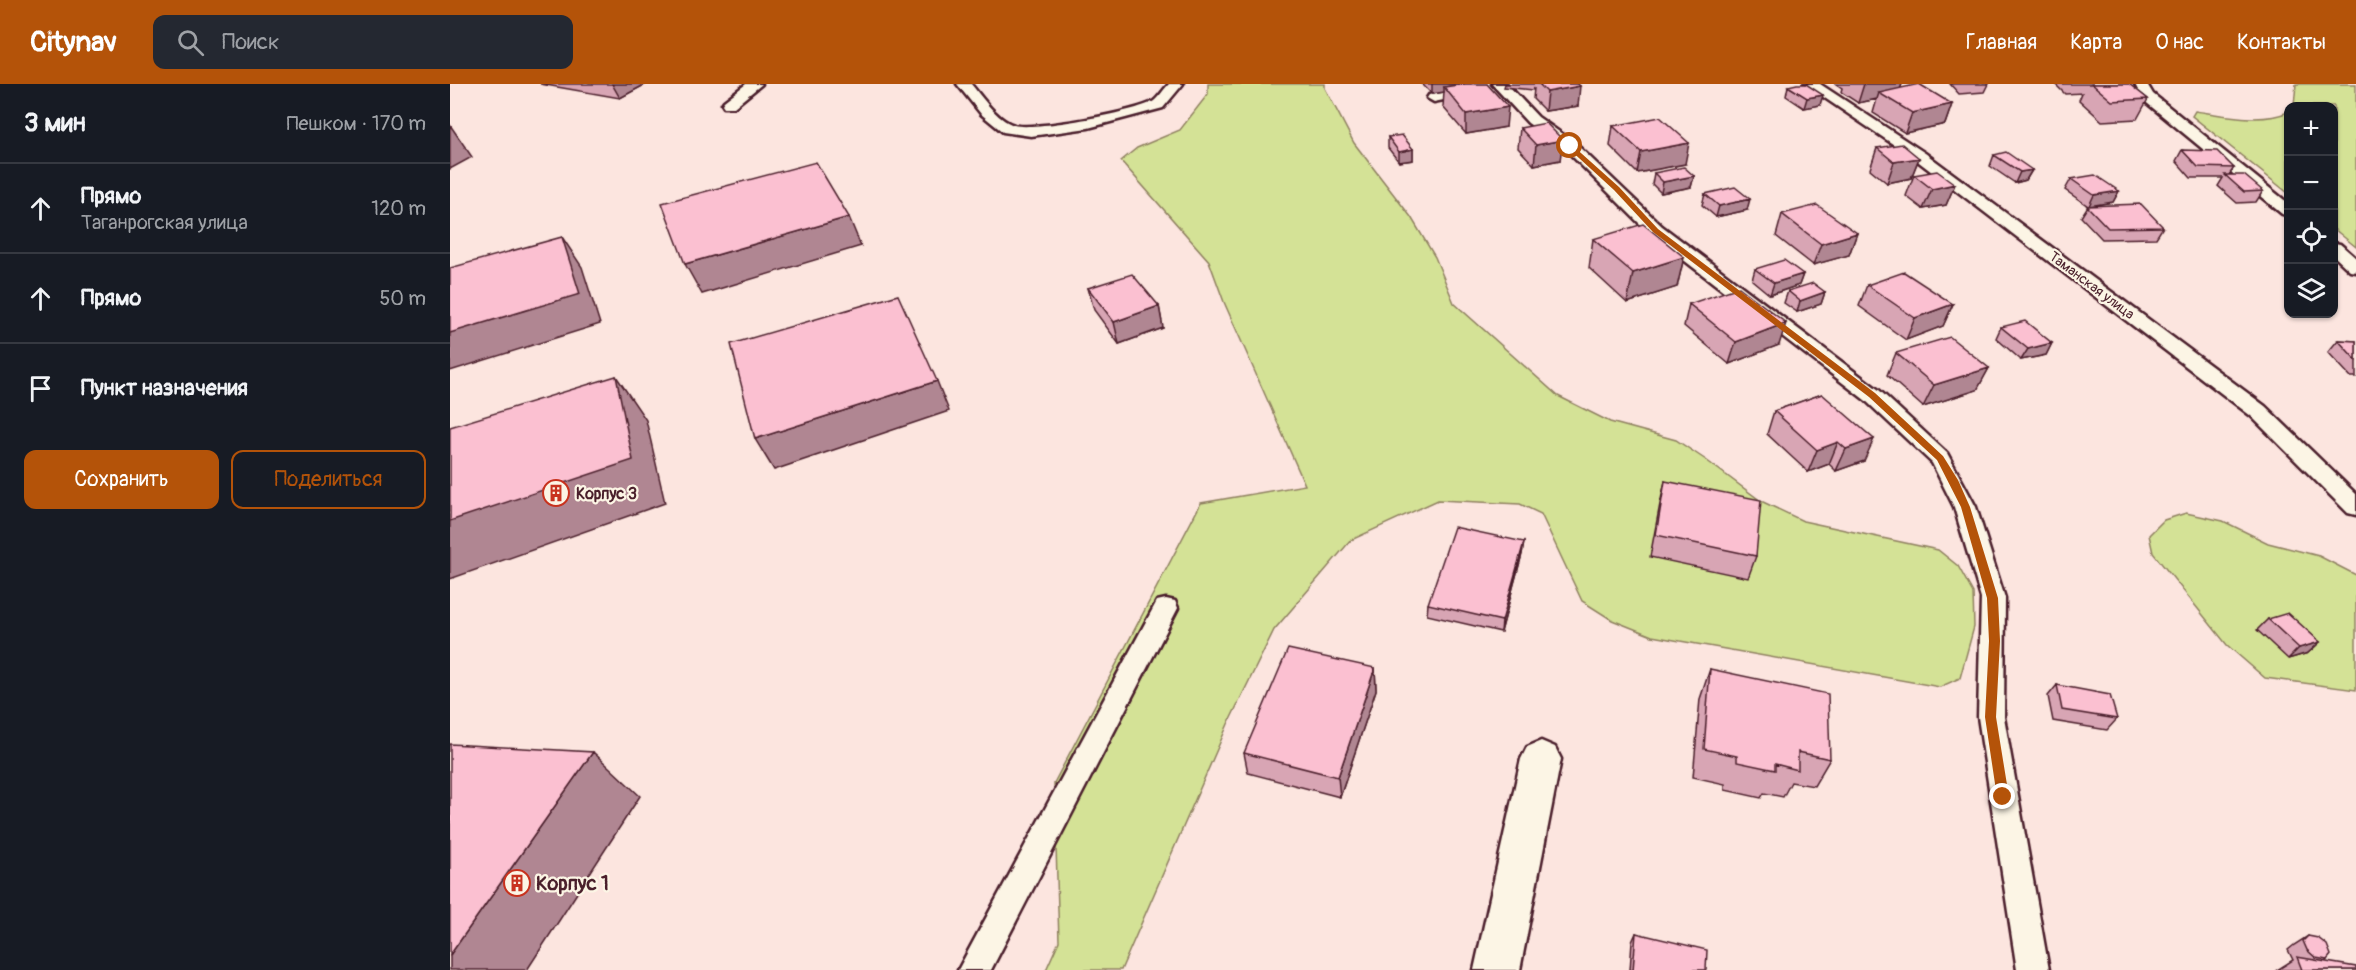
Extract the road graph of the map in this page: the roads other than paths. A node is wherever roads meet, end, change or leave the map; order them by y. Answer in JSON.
{"nodes":[{"id":1,"x":755,"y":84,"type":"edge"},
{"id":2,"x":964,"y":84,"type":"edge"},
{"id":3,"x":1176,"y":84,"type":"edge"},
{"id":4,"x":1500,"y":84,"type":"edge"},
{"id":5,"x":1811,"y":84,"type":"edge"},
{"id":6,"x":2139,"y":84,"type":"edge"},
{"id":7,"x":2147,"y":84,"type":"edge"},
{"id":8,"x":1434,"y":98,"type":"dead end"},
{"id":9,"x":729,"y":104,"type":"dead end"},
{"id":10,"x":2288,"y":210,"type":"edge"},
{"id":11,"x":2338,"y":251,"type":"edge"},
{"id":12,"x":2356,"y":267,"type":"edge"},
{"id":13,"x":2356,"y":507,"type":"edge"},
{"id":14,"x":1166,"y":608,"type":"dead end"},
{"id":15,"x":1541,"y":759,"type":"dead end"},
{"id":16,"x":974,"y":970,"type":"edge"},
{"id":17,"x":1497,"y":970,"type":"edge"},
{"id":18,"x":2033,"y":970,"type":"edge"}],
"edges":[{"from":1,"to":9,"type":"lane"},
{"from":2,"to":3,"type":"lane"},
{"from":4,"to":8,"type":"lane"},
{"from":4,"to":18,"type":"lane"},
{"from":5,"to":13,"type":"lane","name":"Таманская улица"},
{"from":6,"to":7,"type":"lane"},
{"from":6,"to":10,"type":"lane"},
{"from":11,"to":12,"type":"lane"},
{"from":14,"to":16,"type":"lane"},
{"from":15,"to":17,"type":"street"}]}
